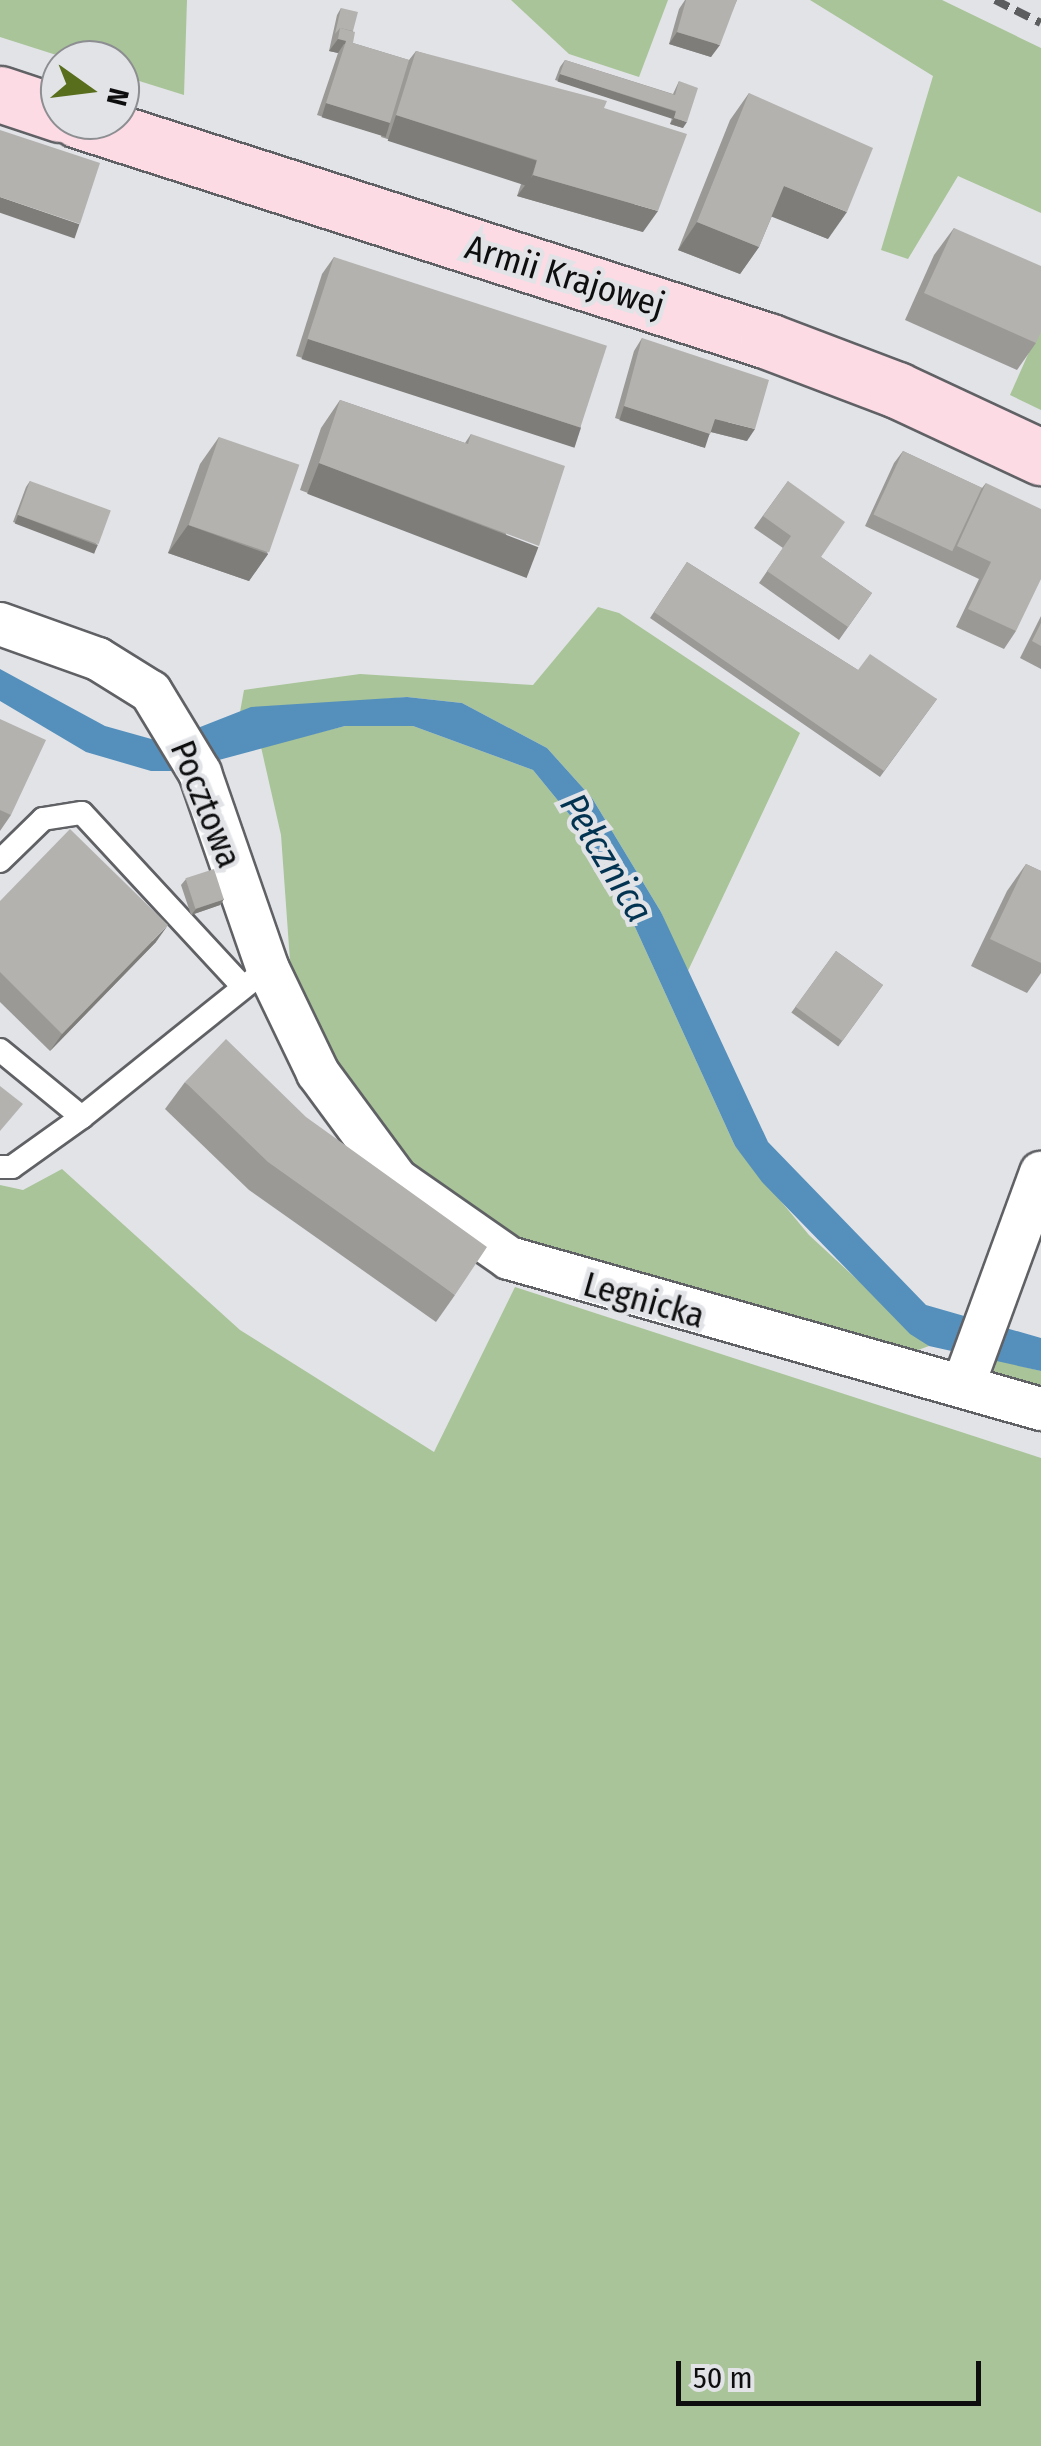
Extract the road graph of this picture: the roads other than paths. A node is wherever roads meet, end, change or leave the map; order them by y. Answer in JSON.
{"nodes":[{"id":1,"x":0,"y":94,"type":"edge"},
{"id":2,"x":40,"y":107,"type":"edge"},
{"id":3,"x":140,"y":140,"type":"edge"},
{"id":4,"x":1041,"y":457,"type":"edge"},
{"id":5,"x":0,"y":624,"type":"edge"},
{"id":6,"x":0,"y":862,"type":"edge"},
{"id":7,"x":255,"y":978,"type":"junction"},
{"id":8,"x":0,"y":1050,"type":"edge"},
{"id":9,"x":318,"y":1073,"type":"joint"},
{"id":10,"x":82,"y":1116,"type":"junction"},
{"id":11,"x":0,"y":1167,"type":"edge"},
{"id":12,"x":1041,"y":1173,"type":"edge"},
{"id":13,"x":964,"y":1383,"type":"junction"},
{"id":14,"x":1041,"y":1410,"type":"edge"}],
"edges":[{"from":1,"to":2,"type":"main road"},
{"from":3,"to":4,"type":"main road","name":"Armii Krajowej"},
{"from":5,"to":7,"type":"street","name":"Pocztowa"},
{"from":6,"to":7,"type":"lane"},
{"from":7,"to":9,"type":"street","name":"Pocztowa"},
{"from":7,"to":10,"type":"lane"},
{"from":8,"to":10,"type":"lane"},
{"from":9,"to":13,"type":"street","name":"Legnicka"},
{"from":10,"to":11,"type":"lane"},
{"from":12,"to":13,"type":"street"},
{"from":13,"to":14,"type":"street","name":"Legnicka"}]}
